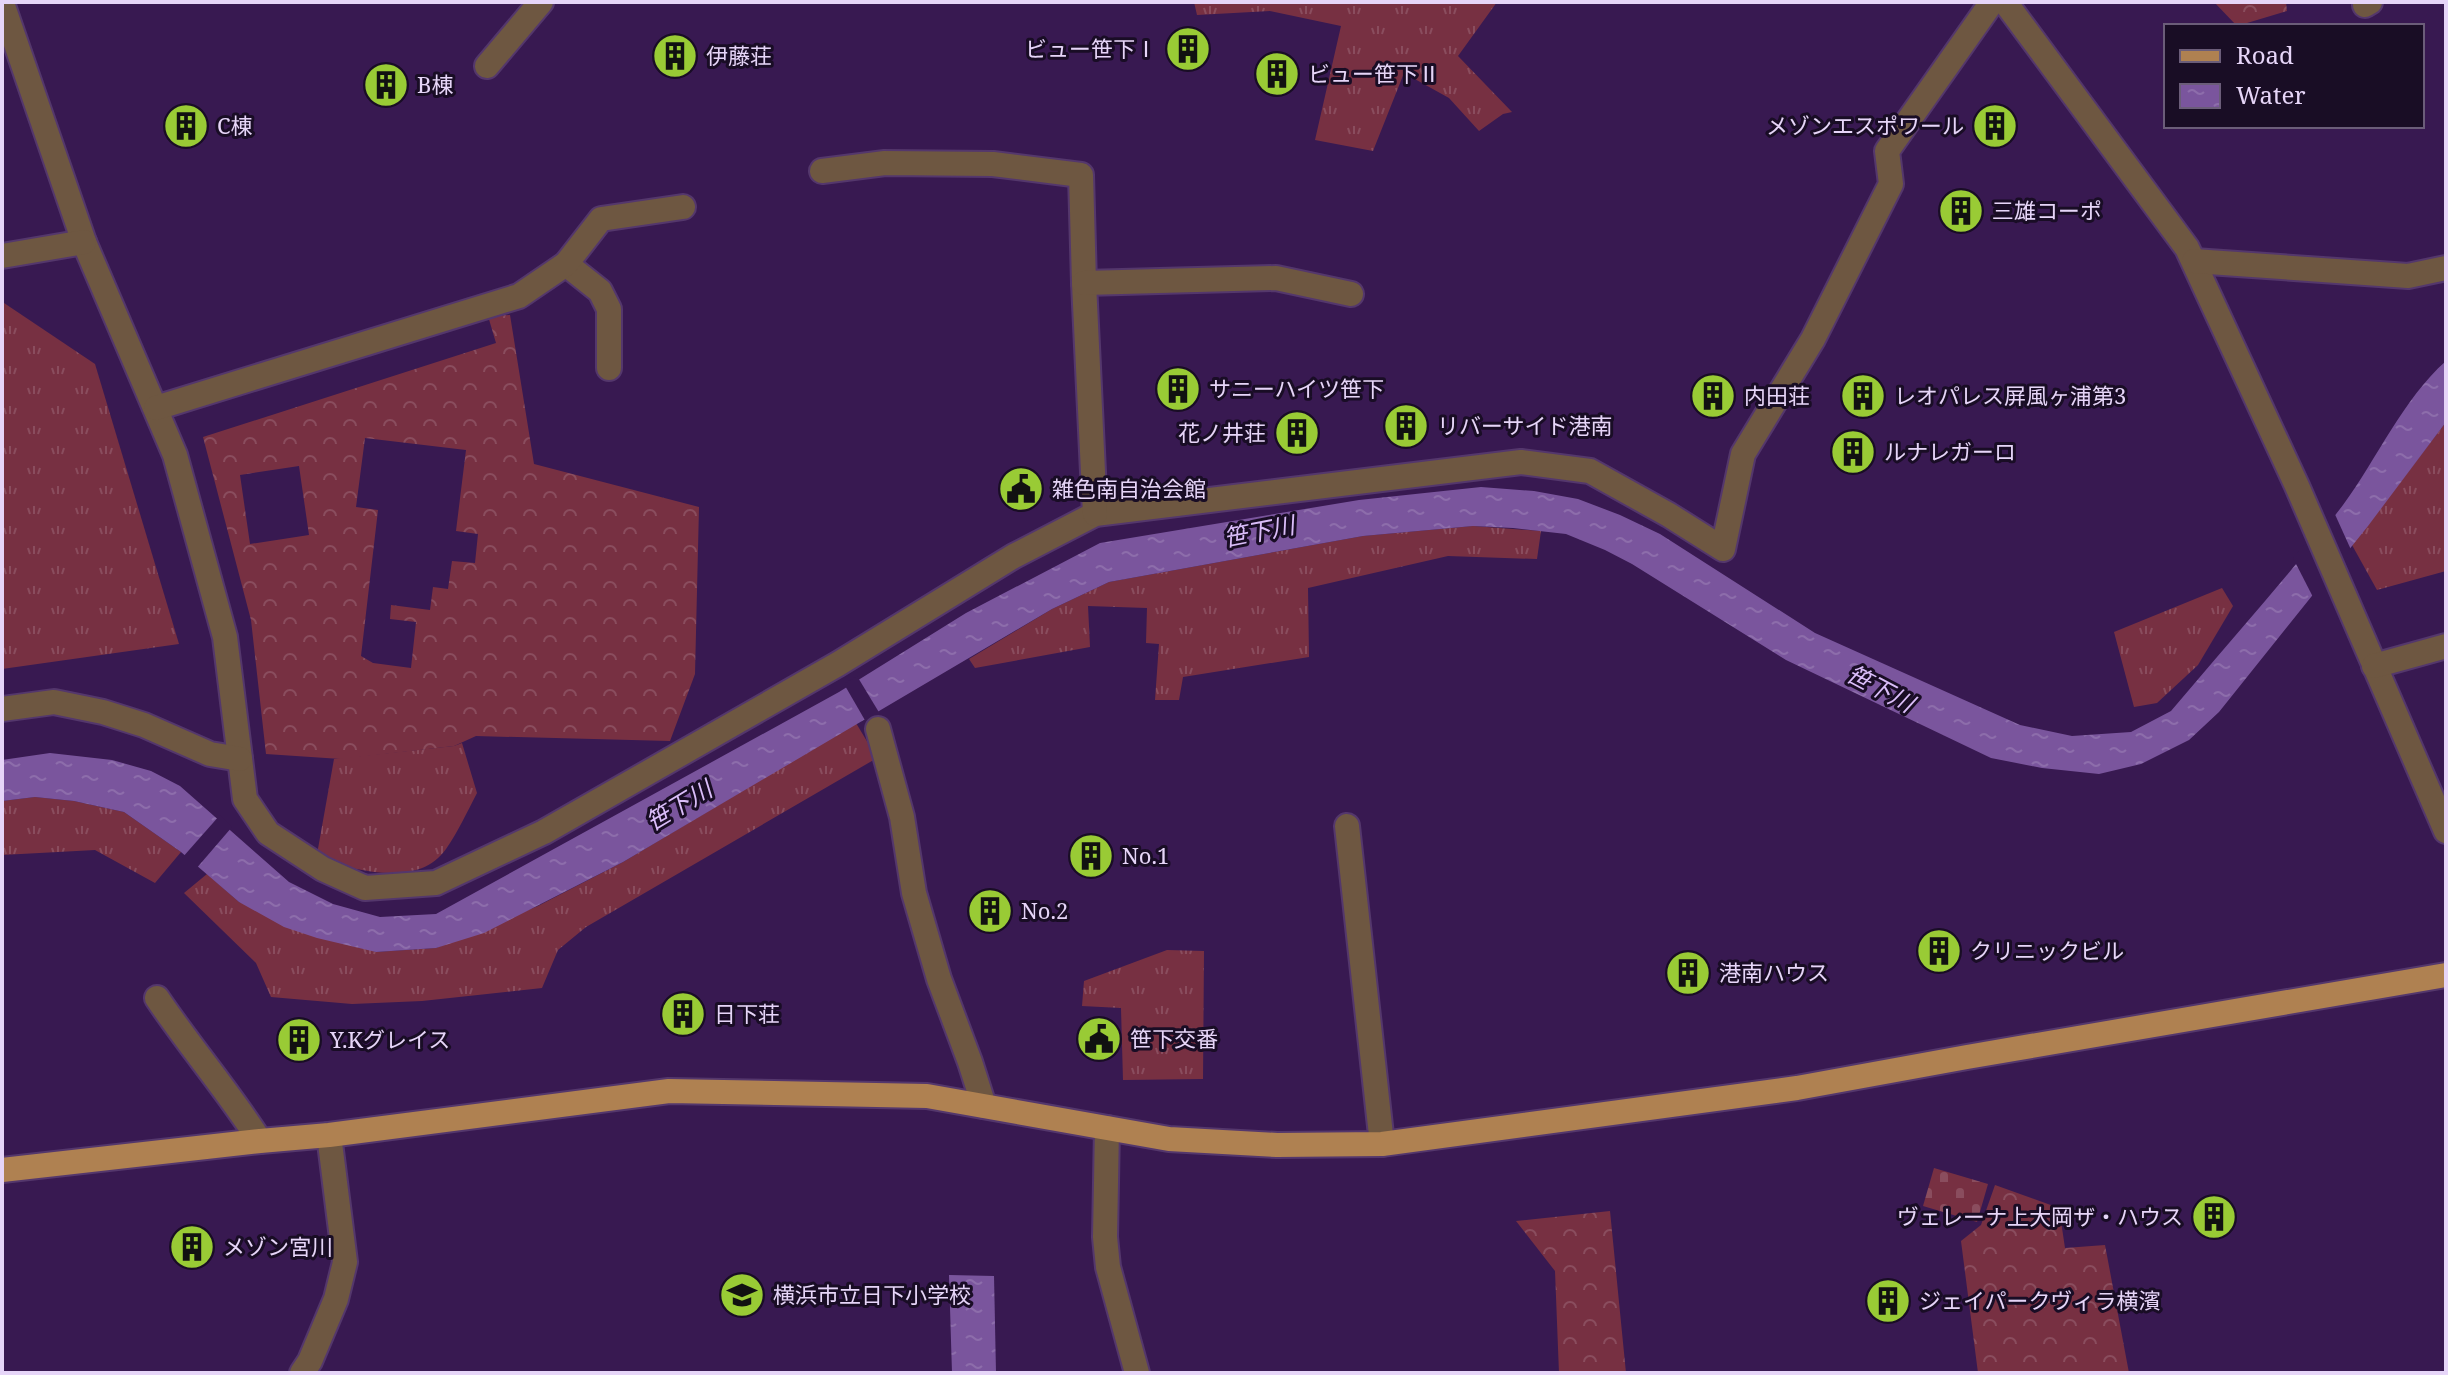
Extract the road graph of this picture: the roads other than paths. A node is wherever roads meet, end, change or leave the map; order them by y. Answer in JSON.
{"nodes":[{"id":1,"x":541,"y":2,"type":"edge"},
{"id":2,"x":1992,"y":2,"type":"edge"},
{"id":3,"x":2005,"y":2,"type":"edge"},
{"id":4,"x":2,"y":3,"type":"edge"},
{"id":5,"x":487,"y":66,"type":"dead end"},
{"id":6,"x":822,"y":171,"type":"dead end"},
{"id":7,"x":683,"y":207,"type":"dead end"},
{"id":8,"x":84,"y":242,"type":"junction"},
{"id":9,"x":2,"y":256,"type":"edge"},
{"id":10,"x":2194,"y":261,"type":"junction"},
{"id":11,"x":566,"y":264,"type":"junction"},
{"id":12,"x":2446,"y":268,"type":"edge"},
{"id":13,"x":1084,"y":283,"type":"junction"},
{"id":14,"x":1351,"y":294,"type":"dead end"},
{"id":15,"x":609,"y":368,"type":"dead end"},
{"id":16,"x":156,"y":408,"type":"junction"},
{"id":17,"x":1095,"y":514,"type":"junction"},
{"id":18,"x":2446,"y":646,"type":"edge"},
{"id":19,"x":2374,"y":666,"type":"junction"},
{"id":20,"x":2,"y":709,"type":"edge"},
{"id":21,"x":878,"y":729,"type":"dead end"},
{"id":22,"x":240,"y":759,"type":"junction"},
{"id":23,"x":1347,"y":826,"type":"dead end"},
{"id":24,"x":2446,"y":831,"type":"edge"},
{"id":25,"x":2446,"y":975,"type":"edge"},
{"id":26,"x":157,"y":998,"type":"dead end"},
{"id":27,"x":984,"y":1106,"type":"junction"},
{"id":28,"x":1107,"y":1128,"type":"junction"},
{"id":29,"x":329,"y":1135,"type":"junction"},
{"id":30,"x":260,"y":1141,"type":"junction"},
{"id":31,"x":1382,"y":1144,"type":"junction"},
{"id":32,"x":2,"y":1170,"type":"edge"},
{"id":33,"x":302,"y":1373,"type":"edge"},
{"id":34,"x":1137,"y":1373,"type":"edge"}],
"edges":[{"from":1,"to":5,"type":"street"},
{"from":2,"to":17,"type":"street"},
{"from":3,"to":10,"type":"street"},
{"from":4,"to":8,"type":"street"},
{"from":6,"to":13,"type":"street"},
{"from":7,"to":11,"type":"street"},
{"from":8,"to":9,"type":"street"},
{"from":8,"to":16,"type":"street"},
{"from":10,"to":12,"type":"street"},
{"from":10,"to":19,"type":"street"},
{"from":11,"to":15,"type":"street"},
{"from":11,"to":16,"type":"street"},
{"from":13,"to":14,"type":"street"},
{"from":13,"to":17,"type":"street"},
{"from":16,"to":22,"type":"street"},
{"from":17,"to":22,"type":"street"},
{"from":18,"to":19,"type":"street"},
{"from":19,"to":24,"type":"street"},
{"from":20,"to":22,"type":"street"},
{"from":21,"to":27,"type":"street"},
{"from":23,"to":31,"type":"street"},
{"from":25,"to":31,"type":"main road"},
{"from":26,"to":30,"type":"street"},
{"from":27,"to":28,"type":"main road"},
{"from":27,"to":29,"type":"main road"},
{"from":28,"to":31,"type":"main road"},
{"from":28,"to":34,"type":"street"},
{"from":29,"to":30,"type":"main road"},
{"from":29,"to":33,"type":"street"},
{"from":30,"to":32,"type":"main road"}]}
